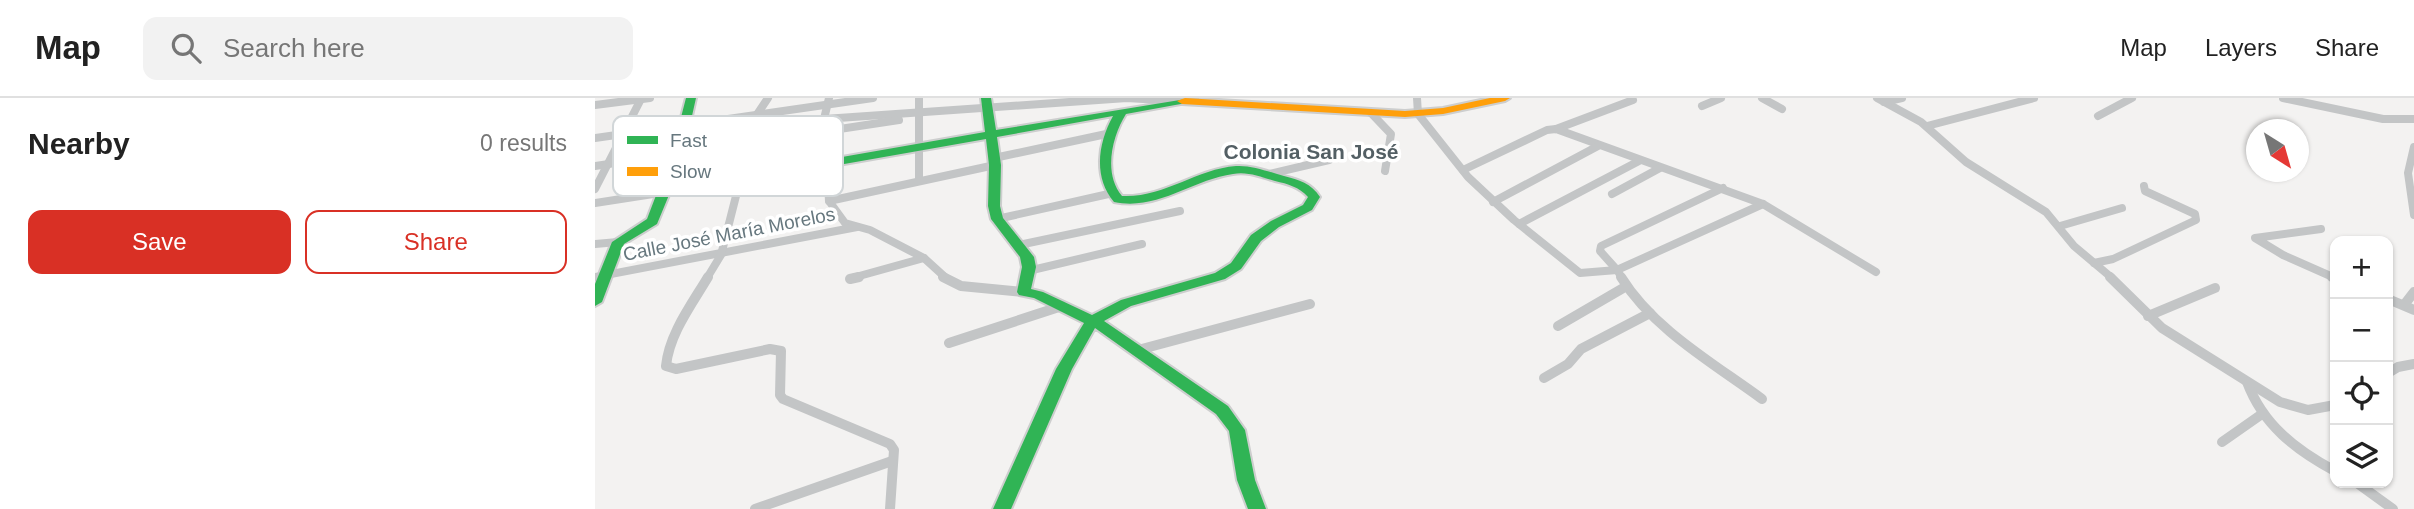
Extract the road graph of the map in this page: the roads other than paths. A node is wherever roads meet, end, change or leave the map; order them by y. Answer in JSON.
{"nodes":[{"id":1,"x":691,"y":98,"type":"edge"},
{"id":2,"x":768,"y":98,"type":"edge"},
{"id":3,"x":873,"y":98,"type":"edge"},
{"id":4,"x":919,"y":98,"type":"edge"},
{"id":5,"x":1157,"y":98,"type":"edge"},
{"id":6,"x":1195,"y":98,"type":"edge"},
{"id":7,"x":1417,"y":98,"type":"edge"},
{"id":8,"x":1505,"y":98,"type":"edge"},
{"id":9,"x":1721,"y":98,"type":"edge"},
{"id":10,"x":1762,"y":98,"type":"edge"},
{"id":11,"x":1902,"y":98,"type":"edge"},
{"id":12,"x":2034,"y":98,"type":"edge"},
{"id":13,"x":2132,"y":98,"type":"edge"},
{"id":14,"x":2283,"y":98,"type":"edge"},
{"id":15,"x":645,"y":99,"type":"edge"},
{"id":16,"x":1068,"y":100,"type":"edge"},
{"id":17,"x":1633,"y":100,"type":"dead end"},
{"id":18,"x":1880,"y":100,"type":"edge"},
{"id":19,"x":1176,"y":101,"type":"junction"},
{"id":20,"x":828,"y":102,"type":"edge"},
{"id":21,"x":986,"y":103,"type":"edge"},
{"id":22,"x":595,"y":105,"type":"edge"},
{"id":23,"x":1702,"y":106,"type":"dead end"},
{"id":24,"x":1782,"y":109,"type":"dead end"},
{"id":25,"x":1371,"y":113,"type":"junction"},
{"id":26,"x":1418,"y":114,"type":"junction"},
{"id":27,"x":920,"y":115,"type":"junction"},
{"id":28,"x":635,"y":116,"type":"edge"},
{"id":29,"x":687,"y":116,"type":"edge"},
{"id":30,"x":757,"y":116,"type":"joint"},
{"id":31,"x":2098,"y":116,"type":"dead end"},
{"id":32,"x":843,"y":117,"type":"edge"},
{"id":33,"x":2414,"y":119,"type":"edge"},
{"id":34,"x":1115,"y":124,"type":"junction"},
{"id":35,"x":1927,"y":126,"type":"junction"},
{"id":36,"x":1556,"y":129,"type":"junction"},
{"id":37,"x":843,"y":130,"type":"edge"},
{"id":38,"x":990,"y":135,"type":"junction"},
{"id":39,"x":613,"y":136,"type":"edge"},
{"id":40,"x":595,"y":138,"type":"edge"},
{"id":41,"x":1598,"y":146,"type":"junction"},
{"id":42,"x":919,"y":147,"type":"junction"},
{"id":43,"x":2414,"y":147,"type":"edge"},
{"id":44,"x":613,"y":155,"type":"edge"},
{"id":45,"x":843,"y":160,"type":"edge"},
{"id":46,"x":1329,"y":160,"type":"dead end"},
{"id":47,"x":995,"y":161,"type":"junction"},
{"id":48,"x":1639,"y":161,"type":"junction"},
{"id":49,"x":613,"y":163,"type":"edge"},
{"id":50,"x":608,"y":164,"type":"junction"},
{"id":51,"x":595,"y":166,"type":"edge"},
{"id":52,"x":1660,"y":168,"type":"junction"},
{"id":53,"x":1463,"y":170,"type":"junction"},
{"id":54,"x":1385,"y":171,"type":"dead end"},
{"id":55,"x":1265,"y":175,"type":"junction"},
{"id":56,"x":919,"y":179,"type":"junction"},
{"id":57,"x":2144,"y":186,"type":"dead end"},
{"id":58,"x":1723,"y":188,"type":"junction"},
{"id":59,"x":595,"y":189,"type":"edge"},
{"id":60,"x":1112,"y":193,"type":"junction"},
{"id":61,"x":1612,"y":194,"type":"dead end"},
{"id":62,"x":640,"y":196,"type":"edge"},
{"id":63,"x":664,"y":196,"type":"edge"},
{"id":64,"x":738,"y":196,"type":"edge"},
{"id":65,"x":829,"y":196,"type":"edge"},
{"id":66,"x":829,"y":201,"type":"junction"},
{"id":67,"x":1493,"y":202,"type":"junction"},
{"id":68,"x":595,"y":203,"type":"edge"},
{"id":69,"x":1763,"y":204,"type":"junction"},
{"id":70,"x":2122,"y":208,"type":"dead end"},
{"id":71,"x":1181,"y":211,"type":"dead end"},
{"id":72,"x":2414,"y":215,"type":"edge"},
{"id":73,"x":997,"y":219,"type":"junction"},
{"id":74,"x":1518,"y":224,"type":"junction"},
{"id":75,"x":2060,"y":226,"type":"junction"},
{"id":76,"x":857,"y":227,"type":"junction"},
{"id":77,"x":2321,"y":229,"type":"dead end"},
{"id":78,"x":618,"y":242,"type":"junction"},
{"id":79,"x":595,"y":244,"type":"edge"},
{"id":80,"x":1142,"y":244,"type":"dead end"},
{"id":81,"x":1019,"y":246,"type":"junction"},
{"id":82,"x":722,"y":254,"type":"junction"},
{"id":83,"x":924,"y":258,"type":"junction"},
{"id":84,"x":2095,"y":263,"type":"junction"},
{"id":85,"x":1617,"y":270,"type":"junction"},
{"id":86,"x":1028,"y":271,"type":"junction"},
{"id":87,"x":1876,"y":272,"type":"dead end"},
{"id":88,"x":601,"y":276,"type":"edge"},
{"id":89,"x":2330,"y":276,"type":"edge"},
{"id":90,"x":850,"y":279,"type":"dead end"},
{"id":91,"x":1625,"y":287,"type":"junction"},
{"id":92,"x":2215,"y":288,"type":"dead end"},
{"id":93,"x":1024,"y":292,"type":"junction"},
{"id":94,"x":2414,"y":292,"type":"edge"},
{"id":95,"x":595,"y":302,"type":"edge"},
{"id":96,"x":1310,"y":304,"type":"dead end"},
{"id":97,"x":1062,"y":306,"type":"junction"},
{"id":98,"x":2409,"y":308,"type":"edge"},
{"id":99,"x":1650,"y":313,"type":"junction"},
{"id":100,"x":2148,"y":316,"type":"junction"},
{"id":101,"x":1092,"y":321,"type":"junction"},
{"id":102,"x":1558,"y":326,"type":"dead end"},
{"id":103,"x":949,"y":343,"type":"dead end"},
{"id":104,"x":1139,"y":350,"type":"junction"},
{"id":105,"x":2414,"y":364,"type":"edge"},
{"id":106,"x":2393,"y":370,"type":"edge"},
{"id":107,"x":1543,"y":378,"type":"dead end"},
{"id":108,"x":2247,"y":382,"type":"junction"},
{"id":109,"x":1762,"y":399,"type":"dead end"},
{"id":110,"x":2330,"y":406,"type":"edge"},
{"id":111,"x":2262,"y":414,"type":"junction"},
{"id":112,"x":2222,"y":442,"type":"dead end"},
{"id":113,"x":892,"y":461,"type":"junction"},
{"id":114,"x":2330,"y":468,"type":"edge"},
{"id":115,"x":2364,"y":488,"type":"edge"},
{"id":116,"x":755,"y":509,"type":"edge"},
{"id":117,"x":890,"y":509,"type":"edge"},
{"id":118,"x":1002,"y":509,"type":"edge"},
{"id":119,"x":1257,"y":509,"type":"edge"},
{"id":120,"x":2393,"y":509,"type":"edge"}],
"edges":[{"from":1,"to":29,"type":"street"},
{"from":2,"to":30,"type":"street"},
{"from":3,"to":20,"type":"street"},
{"from":4,"to":27,"type":"street"},
{"from":5,"to":16,"type":"street"},
{"from":5,"to":19,"type":"street"},
{"from":6,"to":19,"type":"street"},
{"from":7,"to":26,"type":"street"},
{"from":8,"to":26,"type":"street"},
{"from":9,"to":23,"type":"street"},
{"from":10,"to":24,"type":"street"},
{"from":11,"to":18,"type":"street"},
{"from":12,"to":35,"type":"street"},
{"from":13,"to":31,"type":"street"},
{"from":14,"to":33,"type":"street"},
{"from":15,"to":22,"type":"street"},
{"from":15,"to":28,"type":"street"},
{"from":16,"to":21,"type":"street"},
{"from":17,"to":36,"type":"street"},
{"from":18,"to":35,"type":"street"},
{"from":19,"to":25,"type":"street"},
{"from":19,"to":34,"type":"street"},
{"from":20,"to":30,"type":"street"},
{"from":21,"to":27,"type":"street"},
{"from":21,"to":38,"type":"street"},
{"from":25,"to":26,"type":"street"},
{"from":25,"to":54,"type":"street"},
{"from":26,"to":53,"type":"street"},
{"from":27,"to":32,"type":"street"},
{"from":27,"to":37,"type":"street"},
{"from":27,"to":42,"type":"street"},
{"from":34,"to":38,"type":"street"},
{"from":34,"to":47,"type":"street"},
{"from":34,"to":60,"type":"street"},
{"from":35,"to":75,"type":"street"},
{"from":36,"to":41,"type":"street"},
{"from":36,"to":53,"type":"street"},
{"from":38,"to":42,"type":"street"},
{"from":38,"to":47,"type":"street"},
{"from":39,"to":40,"type":"street"},
{"from":41,"to":48,"type":"street"},
{"from":41,"to":67,"type":"street"},
{"from":42,"to":45,"type":"street"},
{"from":42,"to":56,"type":"street"},
{"from":43,"to":72,"type":"street"},
{"from":44,"to":50,"type":"street"},
{"from":46,"to":55,"type":"street"},
{"from":47,"to":56,"type":"street"},
{"from":47,"to":73,"type":"street"},
{"from":48,"to":52,"type":"street"},
{"from":48,"to":74,"type":"street"},
{"from":49,"to":50,"type":"street"},
{"from":50,"to":51,"type":"street"},
{"from":50,"to":59,"type":"street"},
{"from":52,"to":58,"type":"street"},
{"from":52,"to":61,"type":"street"},
{"from":53,"to":67,"type":"street"},
{"from":55,"to":60,"type":"street"},
{"from":55,"to":101,"type":"street"},
{"from":56,"to":66,"type":"street"},
{"from":57,"to":84,"type":"street"},
{"from":58,"to":69,"type":"street"},
{"from":58,"to":85,"type":"street"},
{"from":60,"to":73,"type":"street"},
{"from":62,"to":68,"type":"street"},
{"from":63,"to":78,"type":"street"},
{"from":64,"to":82,"type":"street"},
{"from":65,"to":66,"type":"street"},
{"from":66,"to":76,"type":"street"},
{"from":67,"to":74,"type":"street"},
{"from":69,"to":85,"type":"street"},
{"from":69,"to":87,"type":"street"},
{"from":70,"to":75,"type":"street"},
{"from":71,"to":81,"type":"street"},
{"from":73,"to":81,"type":"street"},
{"from":74,"to":85,"type":"street"},
{"from":75,"to":84,"type":"street"},
{"from":76,"to":82,"type":"street","name":"Calle José María Morelos"},
{"from":76,"to":83,"type":"street"},
{"from":77,"to":89,"type":"street"},
{"from":78,"to":79,"type":"street"},
{"from":78,"to":88,"type":"street"},
{"from":80,"to":86,"type":"street"},
{"from":81,"to":86,"type":"street"},
{"from":82,"to":88,"type":"street","name":"Calle José María Morelos"},
{"from":82,"to":113,"type":"street"},
{"from":83,"to":90,"type":"street"},
{"from":83,"to":93,"type":"street"},
{"from":84,"to":100,"type":"street"},
{"from":85,"to":91,"type":"street"},
{"from":86,"to":93,"type":"street"},
{"from":88,"to":95,"type":"street"},
{"from":91,"to":99,"type":"street"},
{"from":91,"to":102,"type":"street"},
{"from":92,"to":100,"type":"street"},
{"from":93,"to":97,"type":"street"},
{"from":94,"to":98,"type":"street"},
{"from":96,"to":104,"type":"street"},
{"from":97,"to":101,"type":"street"},
{"from":97,"to":103,"type":"street"},
{"from":99,"to":107,"type":"street"},
{"from":99,"to":109,"type":"street"},
{"from":100,"to":108,"type":"street"},
{"from":101,"to":104,"type":"street"},
{"from":101,"to":118,"type":"street"},
{"from":104,"to":119,"type":"street"},
{"from":105,"to":106,"type":"street"},
{"from":108,"to":110,"type":"street"},
{"from":108,"to":111,"type":"street"},
{"from":111,"to":112,"type":"street"},
{"from":111,"to":114,"type":"street"},
{"from":113,"to":116,"type":"street"},
{"from":113,"to":117,"type":"street"},
{"from":115,"to":120,"type":"street"}]}
